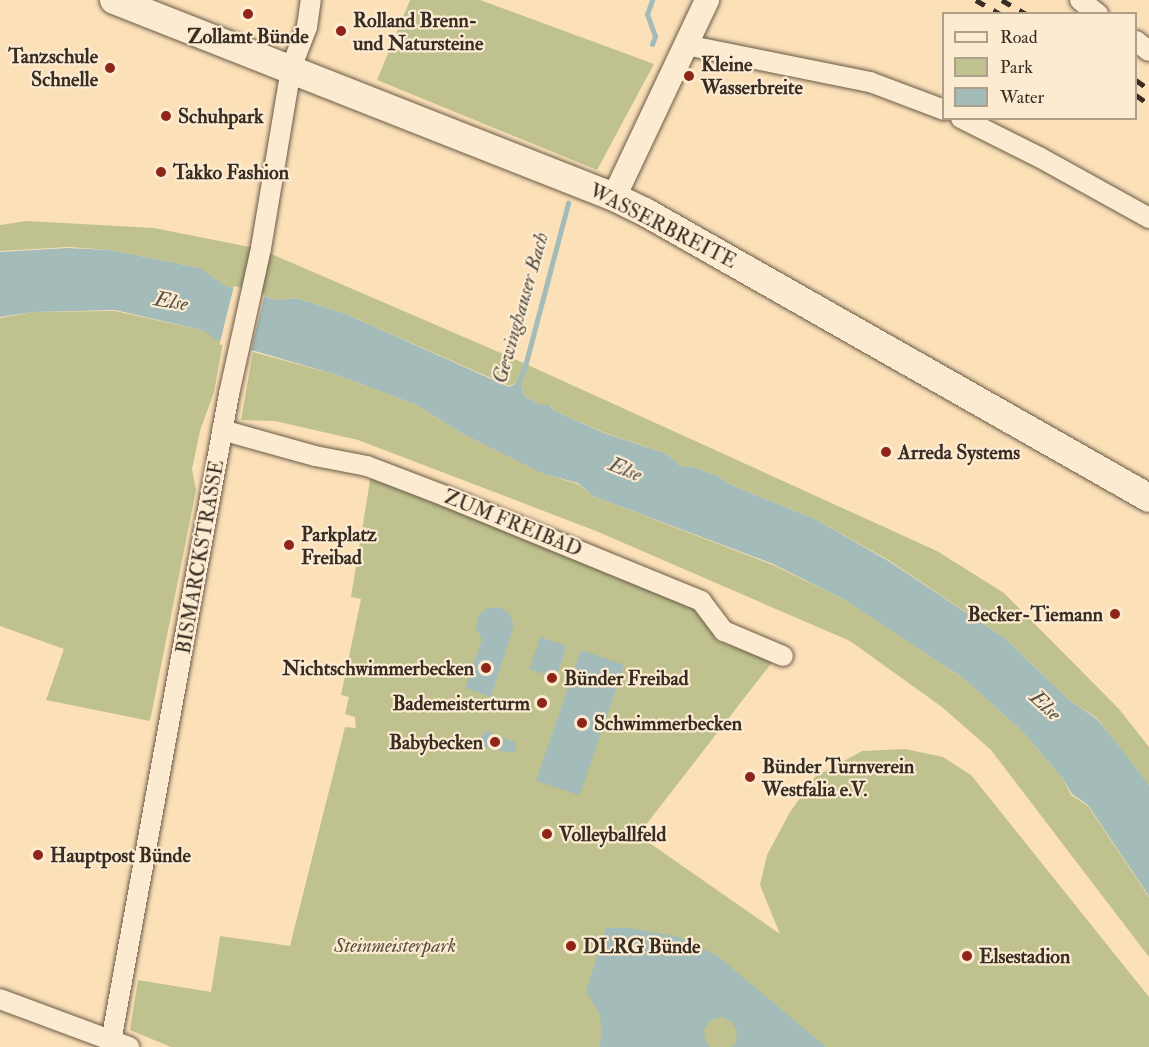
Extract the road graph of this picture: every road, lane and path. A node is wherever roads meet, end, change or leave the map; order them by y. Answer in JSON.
{"nodes":[{"id":1,"x":114,"y":0,"type":"edge"},
{"id":2,"x":311,"y":0,"type":"edge"},
{"id":3,"x":706,"y":0,"type":"edge"},
{"id":4,"x":1080,"y":0,"type":"edge"},
{"id":5,"x":1095,"y":12,"type":"edge"},
{"id":6,"x":1137,"y":42,"type":"edge"},
{"id":7,"x":686,"y":45,"type":"junction"},
{"id":8,"x":1149,"y":51,"type":"edge"},
{"id":9,"x":291,"y":68,"type":"junction"},
{"id":10,"x":942,"y":109,"type":"edge"},
{"id":11,"x":965,"y":120,"type":"edge"},
{"id":12,"x":614,"y":197,"type":"junction"},
{"id":13,"x":1149,"y":218,"type":"edge"},
{"id":14,"x":222,"y":430,"type":"junction"},
{"id":15,"x":1149,"y":498,"type":"edge"},
{"id":16,"x":783,"y":656,"type":"dead end"},
{"id":17,"x":0,"y":999,"type":"edge"},
{"id":18,"x":117,"y":1045,"type":"edge"}],
"edges":[{"from":1,"to":9,"type":"main road","name":"WASSERBREITE"},
{"from":2,"to":9,"type":"street","name":"BISMARCKSTRASSE"},
{"from":3,"to":7,"type":"street"},
{"from":4,"to":5,"type":"street"},
{"from":6,"to":8,"type":"street"},
{"from":7,"to":10,"type":"street"},
{"from":7,"to":12,"type":"street"},
{"from":9,"to":12,"type":"main road","name":"WASSERBREITE"},
{"from":9,"to":14,"type":"street","name":"BISMARCKSTRASSE"},
{"from":11,"to":13,"type":"street"},
{"from":12,"to":15,"type":"main road","name":"WASSERBREITE"},
{"from":14,"to":16,"type":"street","name":"ZUM FREIBAD"},
{"from":14,"to":18,"type":"street","name":"BISMARCKSTRASSE"},
{"from":17,"to":18,"type":"street"}]}
